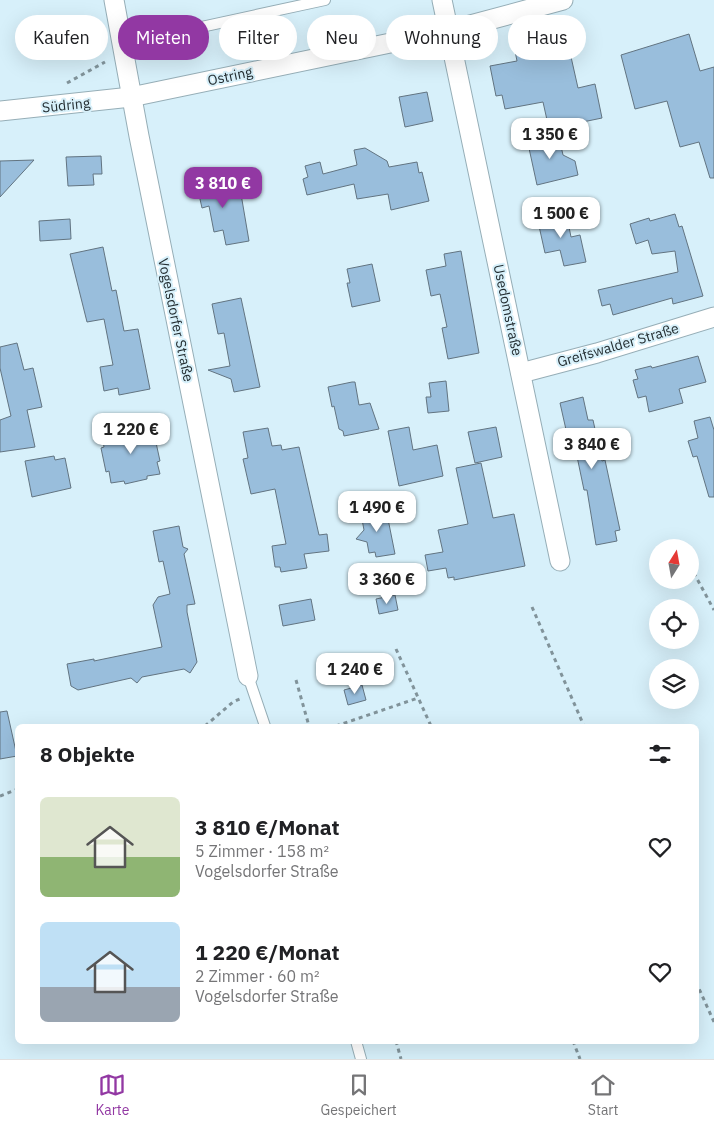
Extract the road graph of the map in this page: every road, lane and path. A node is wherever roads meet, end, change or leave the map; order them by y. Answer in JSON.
{"nodes":[{"id":1,"x":114,"y":0,"type":"edge"},
{"id":2,"x":325,"y":0,"type":"edge"},
{"id":3,"x":442,"y":0,"type":"edge"},
{"id":4,"x":563,"y":0,"type":"edge"},
{"id":5,"x":445,"y":15,"type":"edge"},
{"id":6,"x":498,"y":18,"type":"edge"},
{"id":7,"x":118,"y":20,"type":"edge"},
{"id":8,"x":209,"y":25,"type":"edge"},
{"id":9,"x":386,"y":44,"type":"edge"},
{"id":10,"x":125,"y":60,"type":"edge"},
{"id":11,"x":454,"y":60,"type":"edge"},
{"id":12,"x":105,"y":61,"type":"dead end"},
{"id":13,"x":58,"y":84,"type":"dead end"},
{"id":14,"x":131,"y":97,"type":"junction"},
{"id":15,"x":0,"y":112,"type":"edge"},
{"id":16,"x":714,"y":317,"type":"edge"},
{"id":17,"x":521,"y":372,"type":"junction"},
{"id":18,"x":560,"y":561,"type":"dead end"},
{"id":19,"x":699,"y":582,"type":"edge"},
{"id":20,"x":532,"y":607,"type":"dead end"},
{"id":21,"x":714,"y":610,"type":"edge"},
{"id":22,"x":396,"y":649,"type":"dead end"},
{"id":23,"x":248,"y":676,"type":"joint"},
{"id":24,"x":296,"y":680,"type":"dead end"},
{"id":25,"x":255,"y":695,"type":"junction"},
{"id":26,"x":418,"y":698,"type":"junction"},
{"id":27,"x":207,"y":724,"type":"edge"},
{"id":28,"x":264,"y":724,"type":"edge"},
{"id":29,"x":308,"y":724,"type":"edge"},
{"id":30,"x":342,"y":724,"type":"edge"},
{"id":31,"x":429,"y":724,"type":"edge"},
{"id":32,"x":583,"y":724,"type":"edge"},
{"id":33,"x":15,"y":790,"type":"edge"},
{"id":34,"x":0,"y":796,"type":"edge"},
{"id":35,"x":699,"y":989,"type":"edge"},
{"id":36,"x":714,"y":1022,"type":"edge"},
{"id":37,"x":357,"y":1044,"type":"edge"},
{"id":38,"x":397,"y":1044,"type":"edge"},
{"id":39,"x":574,"y":1044,"type":"edge"},
{"id":40,"x":361,"y":1059,"type":"edge"},
{"id":41,"x":400,"y":1059,"type":"edge"},
{"id":42,"x":580,"y":1059,"type":"edge"}],
"edges":[{"from":1,"to":7,"type":"street","name":"Vogelsdorfer Straße"},
{"from":2,"to":8,"type":"lane"},
{"from":3,"to":5,"type":"street","name":"Usedomstraße"},
{"from":4,"to":6,"type":"street","name":"Ostring"},
{"from":9,"to":14,"type":"street","name":"Ostring"},
{"from":10,"to":14,"type":"street","name":"Vogelsdorfer Straße"},
{"from":11,"to":17,"type":"street","name":"Usedomstraße"},
{"from":12,"to":13,"type":"path"},
{"from":14,"to":15,"type":"street","name":"Südring"},
{"from":14,"to":23,"type":"street","name":"Vogelsdorfer Straße"},
{"from":16,"to":17,"type":"street","name":"Greifswalder Straße"},
{"from":17,"to":18,"type":"street","name":"Usedomstraße"},
{"from":19,"to":21,"type":"path"},
{"from":20,"to":32,"type":"path"},
{"from":22,"to":26,"type":"path"},
{"from":23,"to":25,"type":"lane","name":"Vogelsdorfer Straße"},
{"from":24,"to":29,"type":"path"},
{"from":25,"to":27,"type":"path"},
{"from":25,"to":28,"type":"lane","name":"Vogelsdorfer Straße"},
{"from":26,"to":30,"type":"path"},
{"from":26,"to":31,"type":"path"},
{"from":33,"to":34,"type":"path"},
{"from":35,"to":36,"type":"path"},
{"from":37,"to":40,"type":"lane"},
{"from":38,"to":41,"type":"path"},
{"from":39,"to":42,"type":"path"}]}
